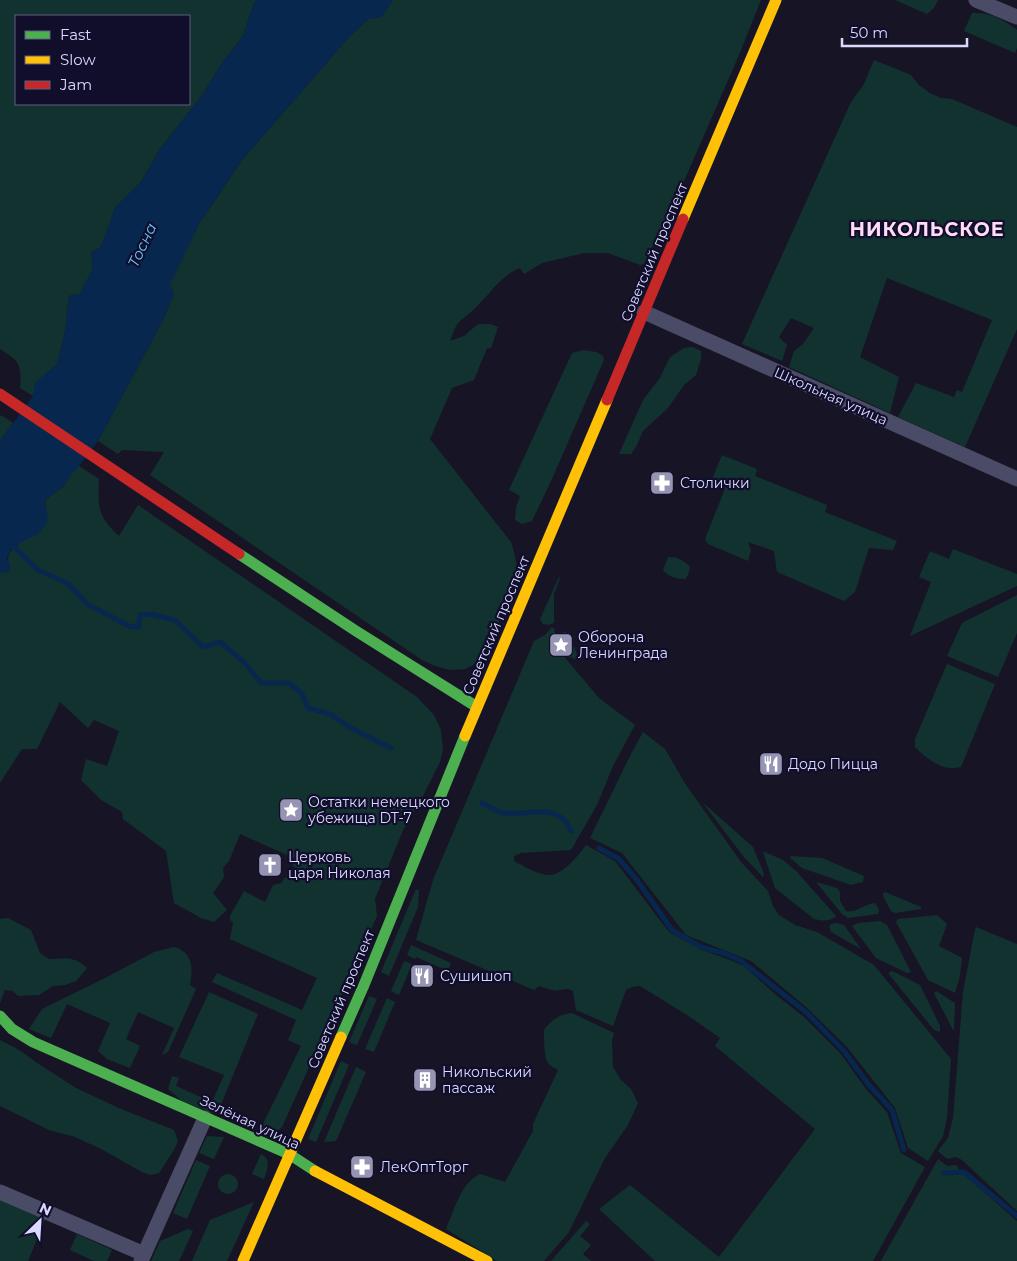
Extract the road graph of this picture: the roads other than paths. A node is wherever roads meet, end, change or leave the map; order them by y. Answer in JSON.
{"nodes":[{"id":1,"x":776,"y":0,"type":"edge"},
{"id":2,"x":976,"y":0,"type":"edge"},
{"id":3,"x":1017,"y":17,"type":"edge"},
{"id":4,"x":644,"y":312,"type":"junction"},
{"id":5,"x":0,"y":394,"type":"edge"},
{"id":6,"x":1017,"y":479,"type":"edge"},
{"id":7,"x":477,"y":707,"type":"junction"},
{"id":8,"x":0,"y":1016,"type":"edge"},
{"id":9,"x":205,"y":1118,"type":"junction"},
{"id":10,"x":290,"y":1154,"type":"junction"},
{"id":11,"x":0,"y":1192,"type":"edge"},
{"id":12,"x":142,"y":1257,"type":"edge"},
{"id":13,"x":243,"y":1261,"type":"edge"},
{"id":14,"x":486,"y":1261,"type":"edge"}],
"edges":[{"from":1,"to":4,"type":"main road","name":"Советский проспект"},
{"from":2,"to":3,"type":"street"},
{"from":4,"to":6,"type":"street","name":"Школьная улица"},
{"from":4,"to":7,"type":"main road","name":"Советский проспект"},
{"from":5,"to":7,"type":"main road"},
{"from":7,"to":10,"type":"main road","name":"Советский проспект"},
{"from":8,"to":9,"type":"main road","name":"Зелёная улица"},
{"from":9,"to":10,"type":"main road","name":"Зелёная улица"},
{"from":9,"to":12,"type":"street"},
{"from":10,"to":13,"type":"main road","name":"Советский проспект"},
{"from":10,"to":14,"type":"main road","name":"Зелёная улица"},
{"from":11,"to":12,"type":"street"}]}
